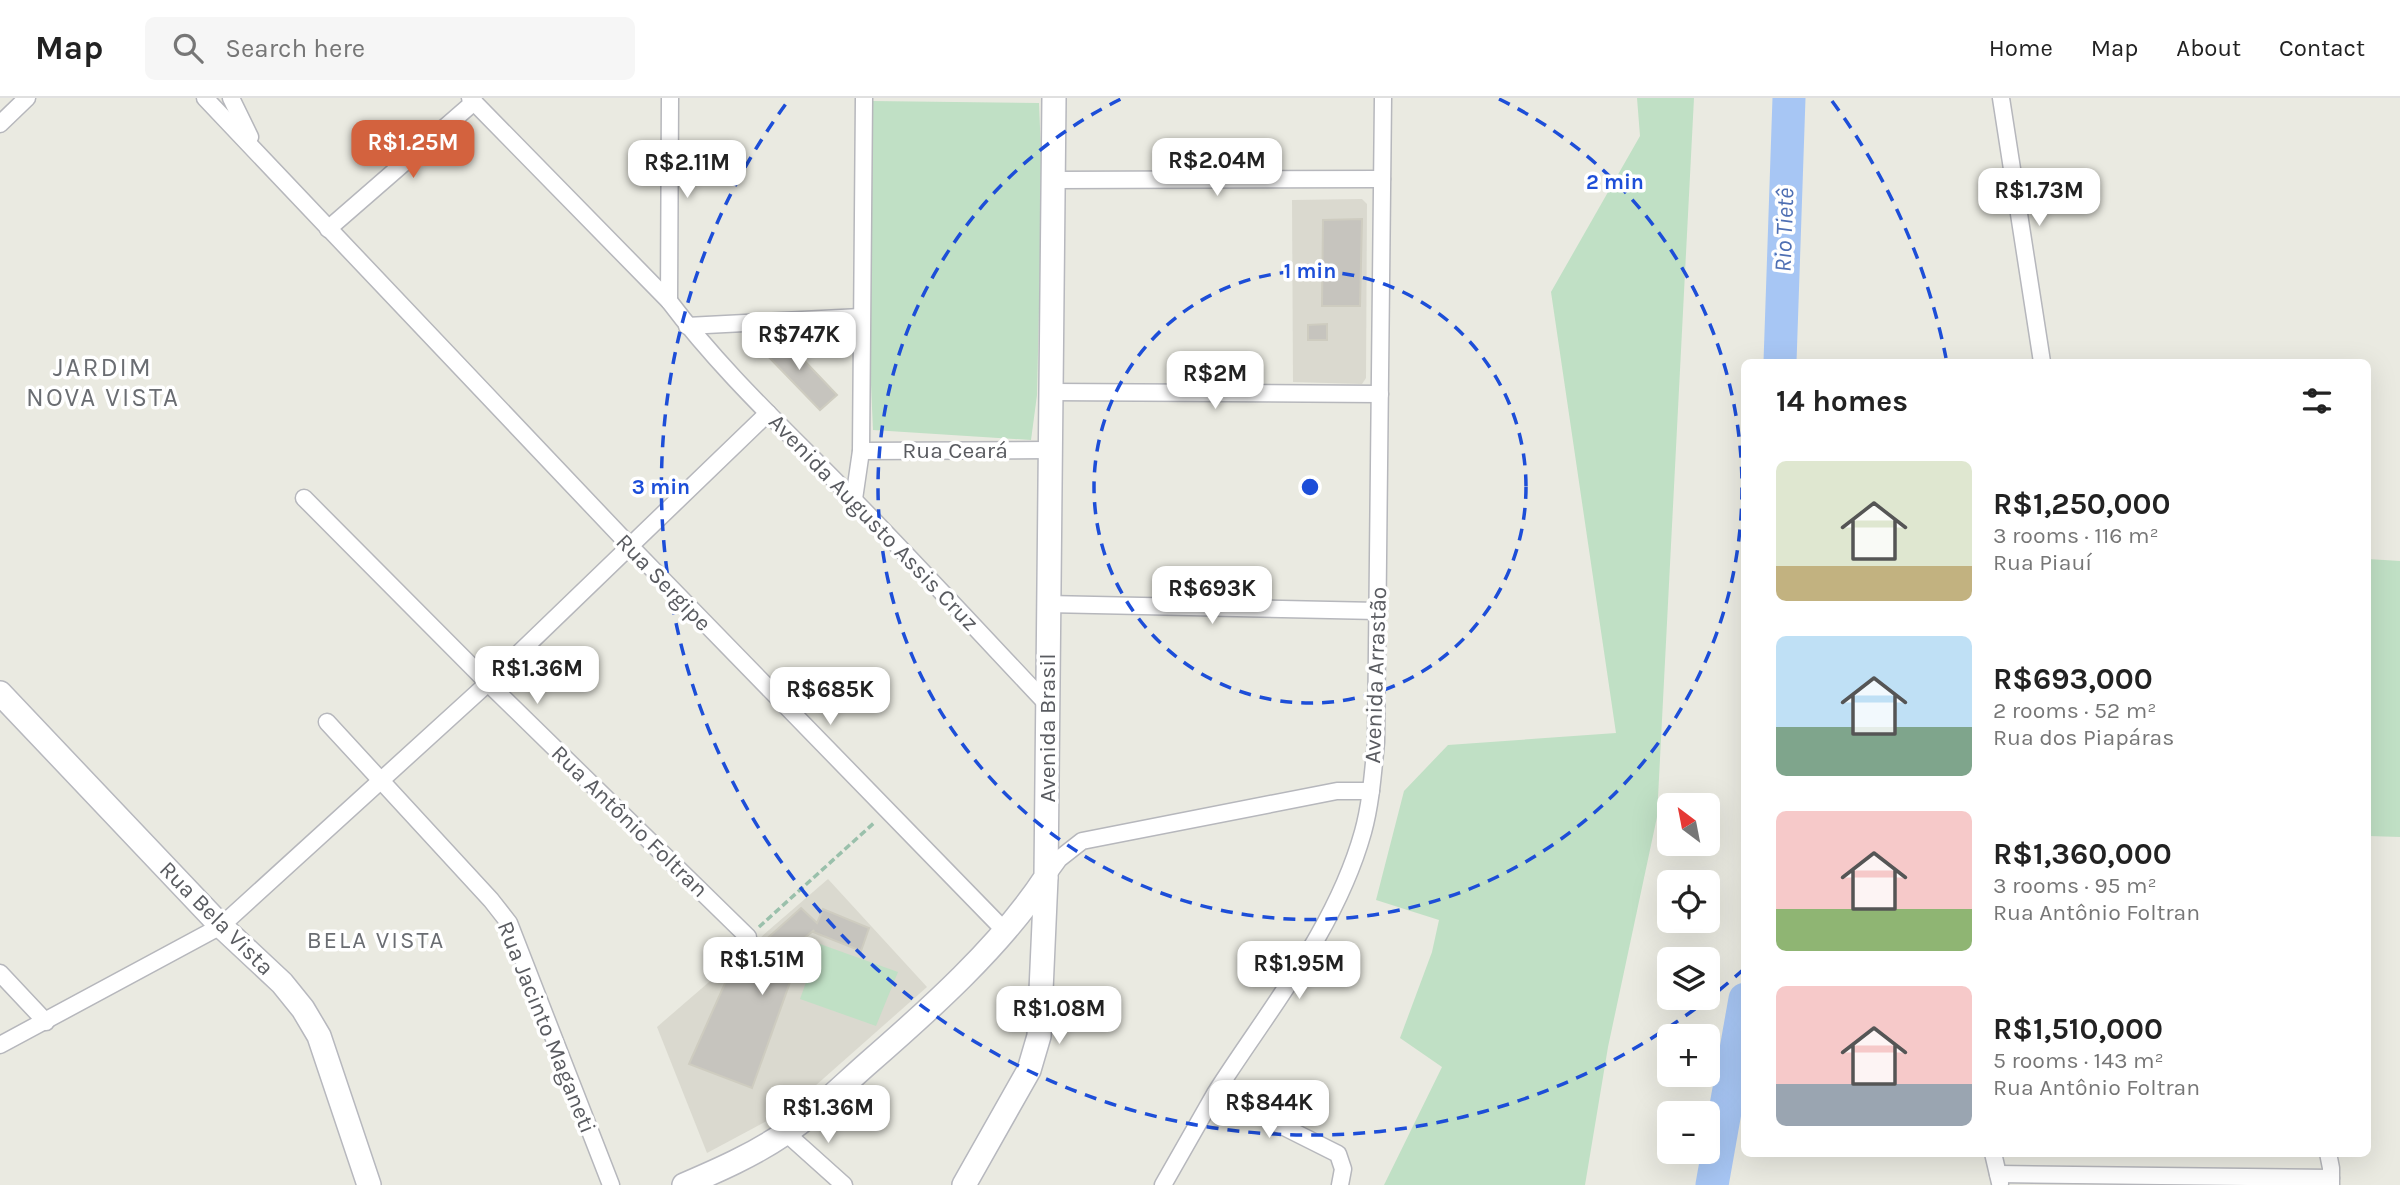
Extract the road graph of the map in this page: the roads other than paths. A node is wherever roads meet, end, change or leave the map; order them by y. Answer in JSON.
{"nodes":[{"id":1,"x":27,"y":98,"type":"edge"},
{"id":2,"x":205,"y":98,"type":"edge"},
{"id":3,"x":231,"y":98,"type":"edge"},
{"id":4,"x":670,"y":98,"type":"edge"},
{"id":5,"x":864,"y":98,"type":"edge"},
{"id":6,"x":1054,"y":98,"type":"edge"},
{"id":7,"x":1383,"y":98,"type":"edge"},
{"id":8,"x":2001,"y":98,"type":"edge"},
{"id":9,"x":472,"y":99,"type":"edge"},
{"id":10,"x":0,"y":124,"type":"edge"},
{"id":11,"x":256,"y":149,"type":"junction"},
{"id":12,"x":1382,"y":179,"type":"junction"},
{"id":13,"x":1053,"y":180,"type":"junction"},
{"id":14,"x":328,"y":229,"type":"junction"},
{"id":15,"x":668,"y":301,"type":"junction"},
{"id":16,"x":861,"y":317,"type":"junction"},
{"id":17,"x":687,"y":326,"type":"junction"},
{"id":18,"x":2042,"y":359,"type":"edge"},
{"id":19,"x":1050,"y":393,"type":"junction"},
{"id":20,"x":1380,"y":394,"type":"junction"},
{"id":21,"x":768,"y":413,"type":"junction"},
{"id":22,"x":1049,"y":450,"type":"junction"},
{"id":23,"x":861,"y":451,"type":"junction"},
{"id":24,"x":304,"y":498,"type":"dead end"},
{"id":25,"x":854,"y":499,"type":"junction"},
{"id":26,"x":631,"y":547,"type":"junction"},
{"id":27,"x":1047,"y":604,"type":"junction"},
{"id":28,"x":1378,"y":611,"type":"junction"},
{"id":29,"x":488,"y":683,"type":"junction"},
{"id":30,"x":1,"y":695,"type":"edge"},
{"id":31,"x":1046,"y":703,"type":"junction"},
{"id":32,"x":327,"y":722,"type":"dead end"},
{"id":33,"x":382,"y":780,"type":"junction"},
{"id":34,"x":1371,"y":791,"type":"junction"},
{"id":35,"x":1046,"y":877,"type":"junction"},
{"id":36,"x":221,"y":926,"type":"junction"},
{"id":37,"x":1005,"y":930,"type":"junction"},
{"id":38,"x":748,"y":937,"type":"road end"},
{"id":39,"x":0,"y":972,"type":"edge"},
{"id":40,"x":46,"y":1022,"type":"junction"},
{"id":41,"x":0,"y":1045,"type":"edge"},
{"id":42,"x":1216,"y":1093,"type":"junction"},
{"id":43,"x":786,"y":1133,"type":"junction"},
{"id":44,"x":1994,"y":1157,"type":"edge"},
{"id":45,"x":2328,"y":1157,"type":"edge"},
{"id":46,"x":2000,"y":1180,"type":"edge"},
{"id":47,"x":2331,"y":1181,"type":"edge"},
{"id":48,"x":369,"y":1185,"type":"edge"},
{"id":49,"x":611,"y":1185,"type":"edge"},
{"id":50,"x":684,"y":1185,"type":"edge"},
{"id":51,"x":844,"y":1185,"type":"edge"},
{"id":52,"x":964,"y":1185,"type":"edge"},
{"id":53,"x":1163,"y":1185,"type":"edge"},
{"id":54,"x":1340,"y":1185,"type":"edge"}],
"edges":[{"from":1,"to":10,"type":"street"},
{"from":2,"to":11,"type":"street"},
{"from":3,"to":11,"type":"street"},
{"from":4,"to":15,"type":"street"},
{"from":5,"to":16,"type":"street"},
{"from":6,"to":13,"type":"street","name":"Avenida Brasil"},
{"from":7,"to":12,"type":"street","name":"Avenida Arrastão"},
{"from":8,"to":18,"type":"street"},
{"from":9,"to":14,"type":"street"},
{"from":9,"to":15,"type":"street","name":"Avenida Augusto Assis Cruz"},
{"from":11,"to":14,"type":"street","name":"Rua Sergipe"},
{"from":12,"to":13,"type":"street"},
{"from":12,"to":20,"type":"street","name":"Avenida Arrastão"},
{"from":13,"to":19,"type":"street","name":"Avenida Brasil"},
{"from":14,"to":26,"type":"street","name":"Rua Sergipe"},
{"from":15,"to":17,"type":"street","name":"Avenida Augusto Assis Cruz"},
{"from":16,"to":17,"type":"street"},
{"from":16,"to":23,"type":"street"},
{"from":17,"to":21,"type":"street","name":"Avenida Augusto Assis Cruz"},
{"from":19,"to":20,"type":"street"},
{"from":19,"to":22,"type":"street","name":"Avenida Brasil"},
{"from":20,"to":28,"type":"street","name":"Avenida Arrastão"},
{"from":21,"to":25,"type":"street","name":"Avenida Augusto Assis Cruz"},
{"from":21,"to":26,"type":"street"},
{"from":22,"to":23,"type":"street","name":"Rua Ceará"},
{"from":22,"to":27,"type":"street","name":"Avenida Brasil"},
{"from":23,"to":25,"type":"street"},
{"from":24,"to":29,"type":"street","name":"Rua Antônio Foltran"},
{"from":25,"to":31,"type":"street","name":"Avenida Augusto Assis Cruz"},
{"from":26,"to":29,"type":"street"},
{"from":26,"to":37,"type":"street","name":"Rua Sergipe"},
{"from":27,"to":28,"type":"street"},
{"from":27,"to":31,"type":"street","name":"Avenida Brasil"},
{"from":28,"to":34,"type":"street","name":"Avenida Arrastão"},
{"from":29,"to":33,"type":"street"},
{"from":29,"to":38,"type":"street","name":"Rua Antônio Foltran"},
{"from":30,"to":36,"type":"street","name":"Rua Bela Vista"},
{"from":31,"to":35,"type":"street","name":"Avenida Brasil"},
{"from":32,"to":33,"type":"street","name":"Rua Jacinto Maganeti"},
{"from":33,"to":36,"type":"street"},
{"from":33,"to":49,"type":"street","name":"Rua Jacinto Maganeti"},
{"from":34,"to":35,"type":"street","name":"Avenida Arrastão"},
{"from":34,"to":42,"type":"street"},
{"from":35,"to":37,"type":"street"},
{"from":35,"to":52,"type":"street"},
{"from":36,"to":40,"type":"street"},
{"from":36,"to":48,"type":"street","name":"Rua Bela Vista"},
{"from":37,"to":43,"type":"street"},
{"from":39,"to":40,"type":"street"},
{"from":40,"to":41,"type":"street"},
{"from":42,"to":53,"type":"street"},
{"from":42,"to":54,"type":"street"},
{"from":43,"to":50,"type":"street"},
{"from":43,"to":51,"type":"street"},
{"from":44,"to":46,"type":"street"},
{"from":45,"to":47,"type":"street"},
{"from":46,"to":47,"type":"street"}]}
